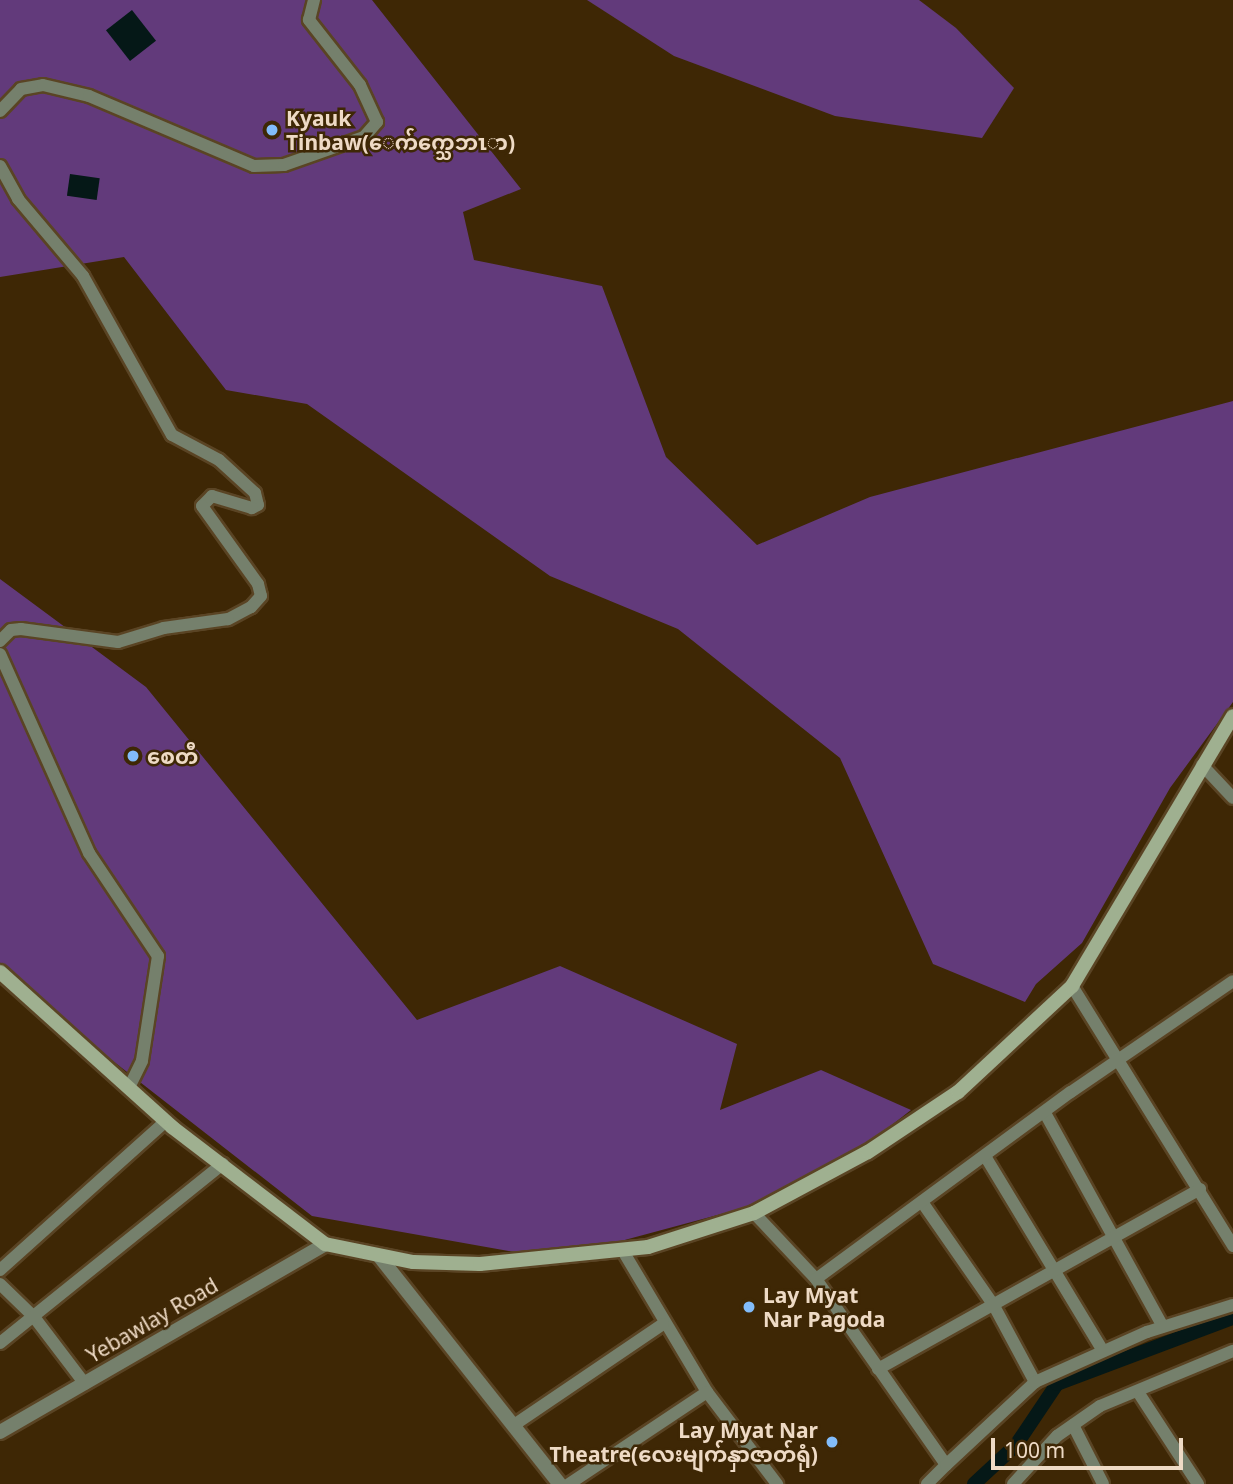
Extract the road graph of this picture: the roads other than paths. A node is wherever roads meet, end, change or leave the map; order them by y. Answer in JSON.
{"nodes":[{"id":1,"x":314,"y":0,"type":"edge"},
{"id":2,"x":0,"y":111,"type":"edge"},
{"id":3,"x":0,"y":166,"type":"edge"},
{"id":4,"x":0,"y":641,"type":"edge"},
{"id":5,"x":0,"y":654,"type":"edge"},
{"id":6,"x":1233,"y":716,"type":"edge"},
{"id":7,"x":1202,"y":765,"type":"junction"},
{"id":8,"x":1233,"y":798,"type":"edge"},
{"id":9,"x":0,"y":972,"type":"edge"},
{"id":10,"x":1233,"y":981,"type":"edge"},
{"id":11,"x":1072,"y":986,"type":"junction"},
{"id":12,"x":1122,"y":1061,"type":"junction"},
{"id":13,"x":129,"y":1088,"type":"junction"},
{"id":14,"x":1045,"y":1113,"type":"junction"},
{"id":15,"x":166,"y":1121,"type":"junction"},
{"id":16,"x":985,"y":1156,"type":"junction"},
{"id":17,"x":223,"y":1164,"type":"junction"},
{"id":18,"x":1200,"y":1189,"type":"junction"},
{"id":19,"x":922,"y":1202,"type":"junction"},
{"id":20,"x":754,"y":1213,"type":"junction"},
{"id":21,"x":1114,"y":1236,"type":"junction"},
{"id":22,"x":325,"y":1244,"type":"junction"},
{"id":23,"x":1233,"y":1246,"type":"edge"},
{"id":24,"x":623,"y":1251,"type":"junction"},
{"id":25,"x":380,"y":1256,"type":"junction"},
{"id":26,"x":0,"y":1270,"type":"edge"},
{"id":27,"x":1050,"y":1271,"type":"junction"},
{"id":28,"x":816,"y":1279,"type":"junction"},
{"id":29,"x":0,"y":1284,"type":"edge"},
{"id":30,"x":993,"y":1304,"type":"junction"},
{"id":31,"x":1233,"y":1305,"type":"edge"},
{"id":32,"x":34,"y":1317,"type":"junction"},
{"id":33,"x":663,"y":1324,"type":"junction"},
{"id":34,"x":1164,"y":1327,"type":"junction"},
{"id":35,"x":0,"y":1343,"type":"edge"},
{"id":36,"x":1102,"y":1351,"type":"junction"},
{"id":37,"x":1233,"y":1351,"type":"edge"},
{"id":38,"x":878,"y":1369,"type":"junction"},
{"id":39,"x":1035,"y":1382,"type":"junction"},
{"id":40,"x":85,"y":1384,"type":"junction"},
{"id":41,"x":707,"y":1392,"type":"junction"},
{"id":42,"x":1138,"y":1392,"type":"junction"},
{"id":43,"x":514,"y":1425,"type":"junction"},
{"id":44,"x":1073,"y":1425,"type":"junction"},
{"id":45,"x":0,"y":1432,"type":"edge"},
{"id":46,"x":946,"y":1465,"type":"junction"},
{"id":47,"x":560,"y":1484,"type":"edge"},
{"id":48,"x":569,"y":1484,"type":"edge"},
{"id":49,"x":778,"y":1484,"type":"edge"},
{"id":50,"x":927,"y":1484,"type":"edge"},
{"id":51,"x":1013,"y":1484,"type":"edge"},
{"id":52,"x":1103,"y":1484,"type":"edge"},
{"id":53,"x":1198,"y":1484,"type":"edge"}],
"edges":[{"from":1,"to":2,"type":"street"},
{"from":3,"to":4,"type":"street"},
{"from":5,"to":13,"type":"street"},
{"from":6,"to":7,"type":"main road"},
{"from":7,"to":8,"type":"street"},
{"from":7,"to":11,"type":"main road"},
{"from":9,"to":13,"type":"main road"},
{"from":10,"to":12,"type":"street"},
{"from":11,"to":12,"type":"street"},
{"from":11,"to":20,"type":"main road"},
{"from":12,"to":14,"type":"street"},
{"from":12,"to":18,"type":"street"},
{"from":13,"to":15,"type":"main road"},
{"from":14,"to":16,"type":"street"},
{"from":14,"to":21,"type":"street"},
{"from":15,"to":17,"type":"main road"},
{"from":15,"to":26,"type":"street"},
{"from":16,"to":19,"type":"street"},
{"from":16,"to":27,"type":"street"},
{"from":17,"to":22,"type":"main road"},
{"from":17,"to":32,"type":"street"},
{"from":18,"to":21,"type":"street"},
{"from":18,"to":23,"type":"street"},
{"from":19,"to":28,"type":"street"},
{"from":19,"to":30,"type":"street"},
{"from":20,"to":24,"type":"main road"},
{"from":20,"to":28,"type":"street"},
{"from":21,"to":27,"type":"street"},
{"from":21,"to":34,"type":"street"},
{"from":22,"to":25,"type":"main road"},
{"from":22,"to":40,"type":"street","name":"Yebawlay Road"},
{"from":24,"to":25,"type":"main road"},
{"from":24,"to":33,"type":"street"},
{"from":25,"to":43,"type":"street"},
{"from":27,"to":30,"type":"street"},
{"from":27,"to":36,"type":"street"},
{"from":28,"to":38,"type":"street"},
{"from":29,"to":32,"type":"street"},
{"from":30,"to":38,"type":"street"},
{"from":30,"to":39,"type":"street"},
{"from":31,"to":34,"type":"street"},
{"from":32,"to":35,"type":"street"},
{"from":32,"to":40,"type":"street"},
{"from":33,"to":41,"type":"street"},
{"from":33,"to":43,"type":"street"},
{"from":34,"to":36,"type":"street"},
{"from":36,"to":39,"type":"street"},
{"from":37,"to":42,"type":"street"},
{"from":38,"to":46,"type":"street"},
{"from":39,"to":46,"type":"street"},
{"from":40,"to":45,"type":"street","name":"Yebawlay Road"},
{"from":41,"to":48,"type":"street"},
{"from":41,"to":49,"type":"street"},
{"from":42,"to":44,"type":"street"},
{"from":42,"to":53,"type":"street"},
{"from":43,"to":47,"type":"street"},
{"from":44,"to":51,"type":"street"},
{"from":44,"to":52,"type":"street"},
{"from":46,"to":50,"type":"street"}]}
